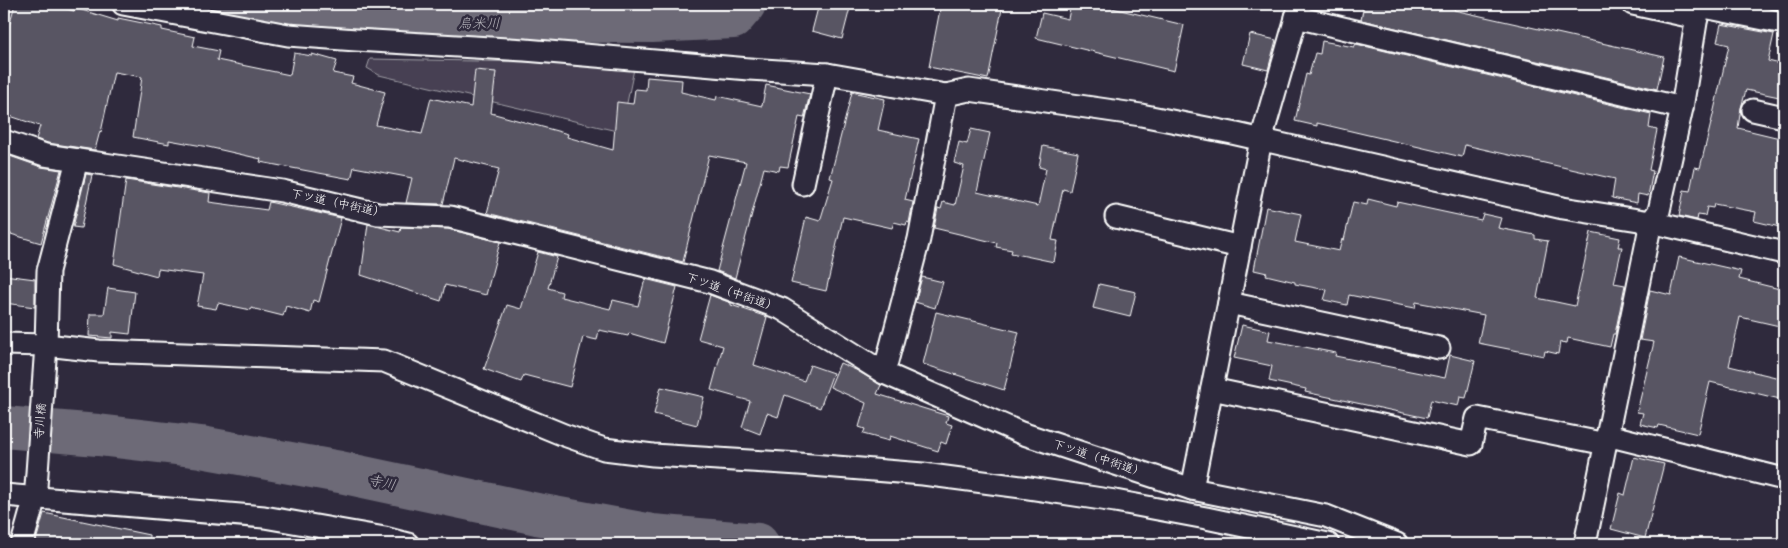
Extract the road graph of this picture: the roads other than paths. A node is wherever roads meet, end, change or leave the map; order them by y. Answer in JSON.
{"nodes":[{"id":1,"x":123,"y":4,"type":"edge"},
{"id":2,"x":1633,"y":4,"type":"edge"},
{"id":3,"x":1698,"y":9,"type":"edge"},
{"id":4,"x":1298,"y":10,"type":"edge"},
{"id":5,"x":1784,"y":23,"type":"edge"},
{"id":6,"x":826,"y":74,"type":"junction"},
{"id":7,"x":946,"y":95,"type":"junction"},
{"id":8,"x":1682,"y":108,"type":"junction"},
{"id":9,"x":1753,"y":110,"type":"dead end"},
{"id":10,"x":1784,"y":117,"type":"edge"},
{"id":11,"x":1261,"y":140,"type":"junction"},
{"id":12,"x":4,"y":141,"type":"edge"},
{"id":13,"x":77,"y":160,"type":"junction"},
{"id":14,"x":803,"y":184,"type":"dead end"},
{"id":15,"x":1116,"y":217,"type":"dead end"},
{"id":16,"x":1651,"y":222,"type":"junction"},
{"id":17,"x":1240,"y":247,"type":"junction"},
{"id":18,"x":1784,"y":253,"type":"edge"},
{"id":19,"x":1229,"y":303,"type":"junction"},
{"id":20,"x":4,"y":344,"type":"edge"},
{"id":21,"x":1439,"y":348,"type":"dead end"},
{"id":22,"x":45,"y":350,"type":"junction"},
{"id":23,"x":884,"y":373,"type":"junction"},
{"id":24,"x":1212,"y":389,"type":"junction"},
{"id":25,"x":1607,"y":440,"type":"junction"},
{"id":26,"x":1784,"y":479,"type":"edge"},
{"id":27,"x":1192,"y":489,"type":"junction"},
{"id":28,"x":36,"y":492,"type":"junction"},
{"id":29,"x":4,"y":495,"type":"edge"},
{"id":30,"x":22,"y":544,"type":"edge"},
{"id":31,"x":408,"y":544,"type":"edge"},
{"id":32,"x":1328,"y":544,"type":"edge"},
{"id":33,"x":1359,"y":544,"type":"edge"},
{"id":34,"x":1394,"y":544,"type":"edge"},
{"id":35,"x":1585,"y":544,"type":"edge"}],
"edges":[{"from":1,"to":6,"type":"street"},
{"from":2,"to":3,"type":"street"},
{"from":3,"to":5,"type":"street"},
{"from":3,"to":8,"type":"street"},
{"from":4,"to":8,"type":"street"},
{"from":4,"to":11,"type":"street"},
{"from":6,"to":7,"type":"street"},
{"from":6,"to":14,"type":"street"},
{"from":7,"to":11,"type":"street"},
{"from":7,"to":23,"type":"street"},
{"from":8,"to":16,"type":"street"},
{"from":9,"to":10,"type":"street"},
{"from":11,"to":16,"type":"street"},
{"from":11,"to":17,"type":"street"},
{"from":12,"to":13,"type":"street","name":"下ツ道（中街道）"},
{"from":13,"to":22,"type":"street","name":"寺川橋"},
{"from":13,"to":23,"type":"street","name":"下ツ道（中街道）"},
{"from":15,"to":17,"type":"street"},
{"from":16,"to":18,"type":"street"},
{"from":16,"to":25,"type":"street"},
{"from":17,"to":19,"type":"street"},
{"from":19,"to":21,"type":"street"},
{"from":19,"to":24,"type":"street"},
{"from":20,"to":22,"type":"street"},
{"from":22,"to":28,"type":"street","name":"寺川橋"},
{"from":22,"to":32,"type":"street"},
{"from":23,"to":27,"type":"street","name":"下ツ道（中街道）"},
{"from":24,"to":25,"type":"street"},
{"from":24,"to":27,"type":"street"},
{"from":25,"to":26,"type":"street"},
{"from":25,"to":35,"type":"street"},
{"from":27,"to":34,"type":"street","name":"下ツ道（中街道）"},
{"from":28,"to":29,"type":"street"},
{"from":28,"to":30,"type":"street","name":"寺川橋"},
{"from":28,"to":31,"type":"street"},
{"from":33,"to":34,"type":"street"}]}
